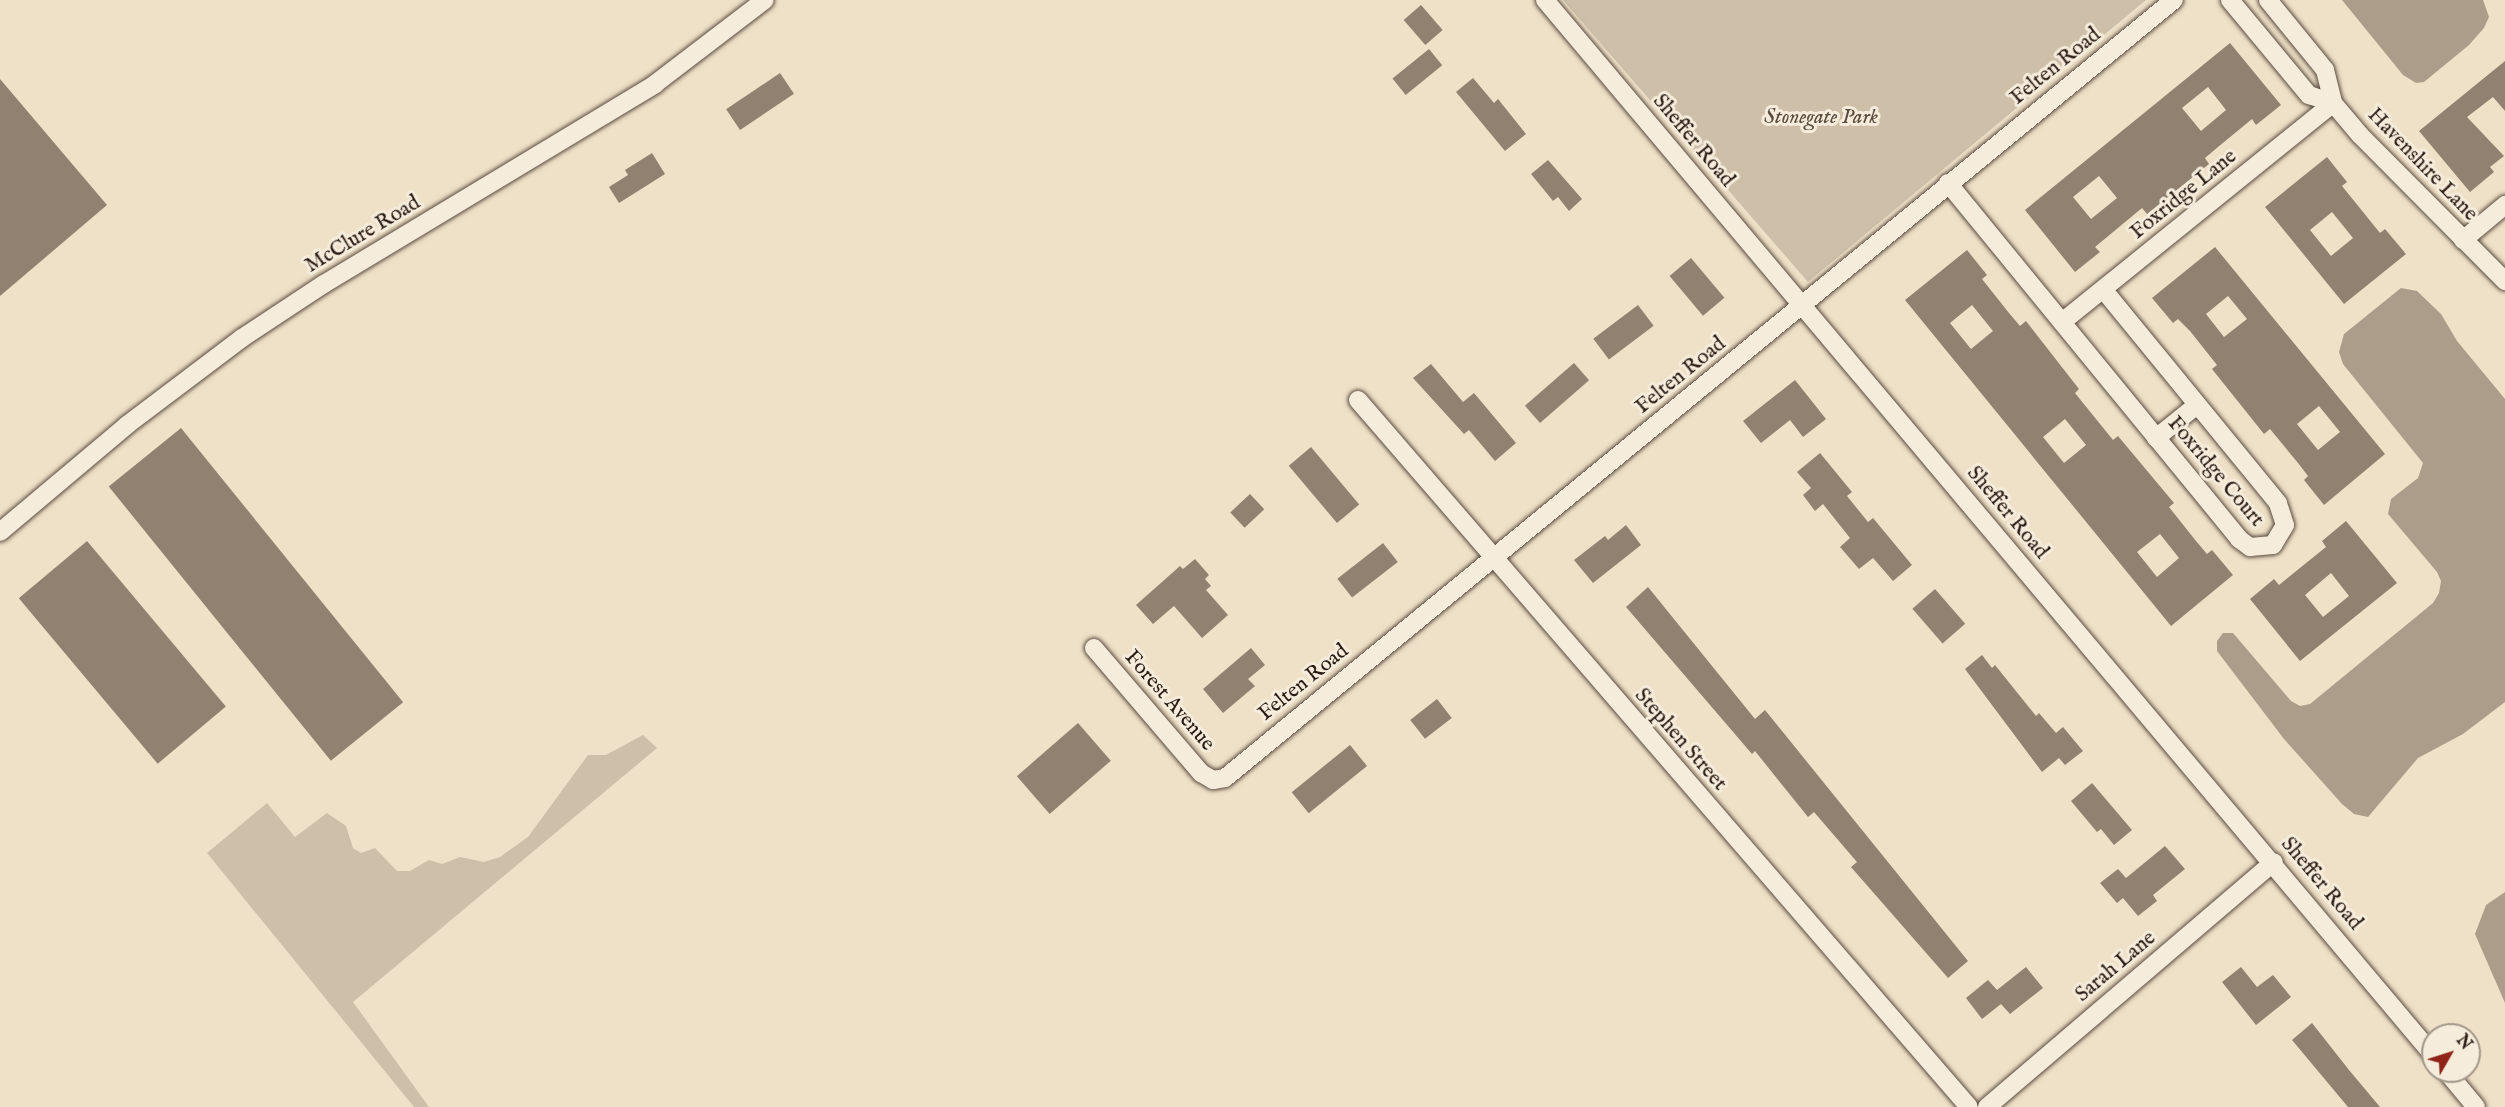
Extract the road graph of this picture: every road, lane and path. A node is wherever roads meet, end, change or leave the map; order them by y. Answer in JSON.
{"nodes":[{"id":1,"x":765,"y":0,"type":"edge"},
{"id":2,"x":1545,"y":0,"type":"edge"},
{"id":3,"x":2174,"y":0,"type":"edge"},
{"id":4,"x":2230,"y":0,"type":"edge"},
{"id":5,"x":2268,"y":0,"type":"edge"},
{"id":6,"x":2334,"y":104,"type":"junction"},
{"id":7,"x":1948,"y":183,"type":"junction"},
{"id":8,"x":2505,"y":205,"type":"edge"},
{"id":9,"x":2463,"y":240,"type":"junction"},
{"id":10,"x":2505,"y":280,"type":"edge"},
{"id":11,"x":2103,"y":289,"type":"junction"},
{"id":12,"x":1802,"y":306,"type":"junction"},
{"id":13,"x":2062,"y":322,"type":"junction"},
{"id":14,"x":1358,"y":400,"type":"dead end"},
{"id":15,"x":2197,"y":405,"type":"junction"},
{"id":16,"x":2156,"y":438,"type":"junction"},
{"id":17,"x":0,"y":532,"type":"edge"},
{"id":18,"x":1492,"y":558,"type":"junction"},
{"id":19,"x":1094,"y":648,"type":"dead end"},
{"id":20,"x":1213,"y":780,"type":"joint"},
{"id":21,"x":2274,"y":862,"type":"junction"},
{"id":22,"x":2421,"y":1040,"type":"edge"},
{"id":23,"x":2456,"y":1083,"type":"edge"},
{"id":24,"x":1969,"y":1107,"type":"edge"},
{"id":25,"x":1987,"y":1107,"type":"edge"},
{"id":26,"x":2476,"y":1107,"type":"edge"}],
"edges":[{"from":1,"to":17,"type":"street","name":"McClure Road"},
{"from":2,"to":12,"type":"street","name":"Sheffer Road"},
{"from":3,"to":7,"type":"street","name":"Felten Road"},
{"from":4,"to":6,"type":"street","name":"Havenshire Lane"},
{"from":5,"to":6,"type":"street","name":"Havenshire Lane"},
{"from":6,"to":9,"type":"street","name":"Havenshire Lane"},
{"from":6,"to":11,"type":"street","name":"Foxridge Lane"},
{"from":7,"to":12,"type":"street","name":"Felten Road"},
{"from":7,"to":13,"type":"street","name":"Foxridge Court"},
{"from":8,"to":9,"type":"street"},
{"from":9,"to":10,"type":"street","name":"Havenshire Lane"},
{"from":11,"to":13,"type":"street","name":"Foxridge Lane"},
{"from":11,"to":15,"type":"street","name":"Foxridge Court"},
{"from":12,"to":18,"type":"street","name":"Felten Road"},
{"from":12,"to":21,"type":"street","name":"Sheffer Road"},
{"from":13,"to":16,"type":"street","name":"Foxridge Court"},
{"from":14,"to":18,"type":"street","name":"Stephen Street"},
{"from":15,"to":16,"type":"street"},
{"from":15,"to":16,"type":"street","name":"Foxridge Court"},
{"from":18,"to":20,"type":"street","name":"Felten Road"},
{"from":18,"to":24,"type":"street","name":"Stephen Street"},
{"from":19,"to":20,"type":"street","name":"Forest Avenue"},
{"from":21,"to":22,"type":"street","name":"Sheffer Road"},
{"from":21,"to":25,"type":"street","name":"Sarah Lane"},
{"from":23,"to":26,"type":"street"}]}
